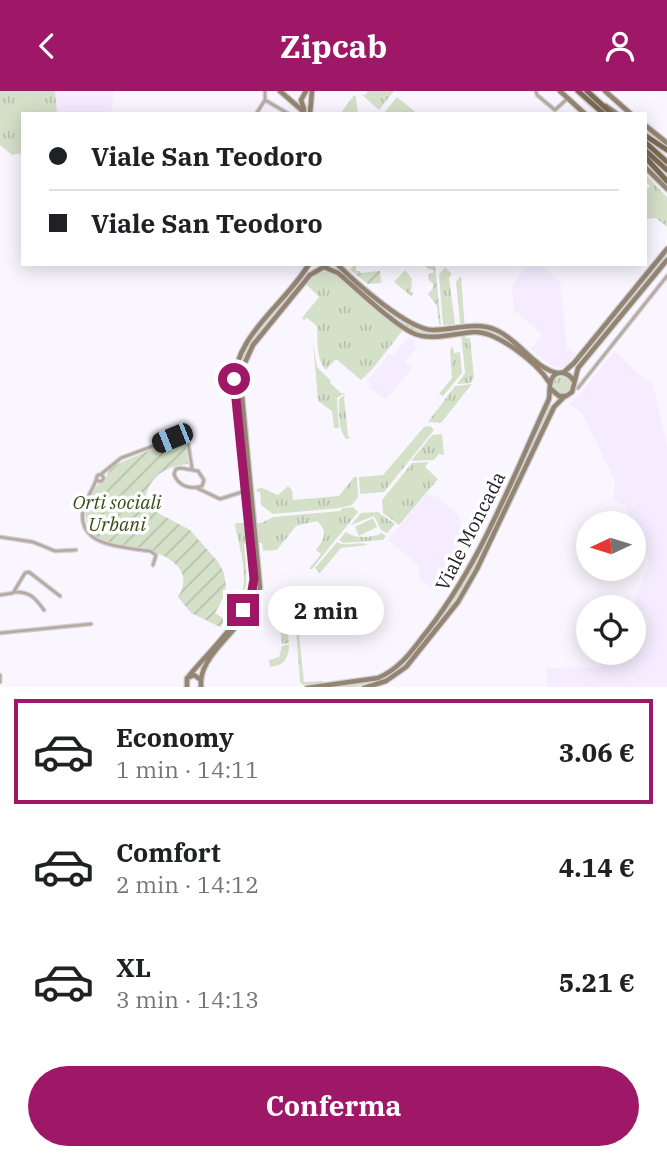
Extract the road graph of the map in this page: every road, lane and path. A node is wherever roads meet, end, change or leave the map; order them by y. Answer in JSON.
{"nodes":[{"id":1,"x":265,"y":91,"type":"edge"},
{"id":2,"x":280,"y":91,"type":"edge"},
{"id":3,"x":312,"y":91,"type":"edge"},
{"id":4,"x":536,"y":91,"type":"edge"},
{"id":5,"x":560,"y":91,"type":"edge"},
{"id":6,"x":578,"y":91,"type":"edge"},
{"id":7,"x":587,"y":91,"type":"edge"},
{"id":8,"x":606,"y":91,"type":"edge"},
{"id":9,"x":303,"y":98,"type":"edge"},
{"id":10,"x":568,"y":98,"type":"junction"},
{"id":11,"x":265,"y":100,"type":"junction"},
{"id":12,"x":292,"y":100,"type":"junction"},
{"id":13,"x":310,"y":101,"type":"junction"},
{"id":14,"x":257,"y":112,"type":"edge"},
{"id":15,"x":286,"y":112,"type":"edge"},
{"id":16,"x":303,"y":112,"type":"edge"},
{"id":17,"x":310,"y":112,"type":"edge"},
{"id":18,"x":583,"y":112,"type":"edge"},
{"id":19,"x":601,"y":112,"type":"edge"},
{"id":20,"x":612,"y":112,"type":"edge"},
{"id":21,"x":629,"y":112,"type":"edge"},
{"id":22,"x":647,"y":127,"type":"edge"},
{"id":23,"x":647,"y":137,"type":"edge"},
{"id":24,"x":667,"y":143,"type":"edge"},
{"id":25,"x":647,"y":144,"type":"edge"},
{"id":26,"x":667,"y":150,"type":"edge"},
{"id":27,"x":647,"y":152,"type":"edge"},
{"id":28,"x":647,"y":159,"type":"edge"},
{"id":29,"x":667,"y":162,"type":"edge"},
{"id":30,"x":647,"y":169,"type":"edge"},
{"id":31,"x":667,"y":170,"type":"edge"},
{"id":32,"x":667,"y":181,"type":"edge"},
{"id":33,"x":667,"y":189,"type":"edge"},
{"id":34,"x":667,"y":249,"type":"edge"},
{"id":35,"x":667,"y":260,"type":"edge"},
{"id":36,"x":311,"y":266,"type":"edge"},
{"id":37,"x":325,"y":267,"type":"edge"},
{"id":38,"x":338,"y":268,"type":"edge"},
{"id":39,"x":306,"y":274,"type":"junction"},
{"id":40,"x":667,"y":276,"type":"edge"},
{"id":41,"x":465,"y":330,"type":"junction"},
{"id":42,"x":561,"y":373,"type":"junction"},
{"id":43,"x":574,"y":381,"type":"junction"},
{"id":44,"x":550,"y":386,"type":"junction"},
{"id":45,"x":578,"y":388,"type":"dead end"},
{"id":46,"x":564,"y":397,"type":"junction"},
{"id":47,"x":190,"y":460,"type":"junction"},
{"id":48,"x":186,"y":468,"type":"junction"},
{"id":49,"x":192,"y":468,"type":"junction"},
{"id":50,"x":107,"y":470,"type":"junction"},
{"id":51,"x":100,"y":475,"type":"junction"},
{"id":52,"x":103,"y":479,"type":"junction"},
{"id":53,"x":98,"y":481,"type":"junction"},
{"id":54,"x":204,"y":484,"type":"junction"},
{"id":55,"x":196,"y":488,"type":"junction"},
{"id":56,"x":248,"y":490,"type":"junction"},
{"id":57,"x":208,"y":492,"type":"junction"},
{"id":58,"x":0,"y":537,"type":"edge"},
{"id":59,"x":253,"y":543,"type":"junction"},
{"id":60,"x":76,"y":550,"type":"dead end"},
{"id":61,"x":153,"y":565,"type":"dead end"},
{"id":62,"x":15,"y":591,"type":"junction"},
{"id":63,"x":0,"y":595,"type":"edge"},
{"id":64,"x":60,"y":596,"type":"dead end"},
{"id":65,"x":44,"y":610,"type":"dead end"},
{"id":66,"x":91,"y":624,"type":"dead end"},
{"id":67,"x":0,"y":633,"type":"edge"},
{"id":68,"x":0,"y":675,"type":"edge"},
{"id":69,"x":188,"y":678,"type":"junction"},
{"id":70,"x":1,"y":682,"type":"edge"},
{"id":71,"x":202,"y":684,"type":"edge"},
{"id":72,"x":4,"y":687,"type":"edge"},
{"id":73,"x":181,"y":687,"type":"edge"},
{"id":74,"x":187,"y":687,"type":"edge"},
{"id":75,"x":314,"y":687,"type":"edge"},
{"id":76,"x":367,"y":687,"type":"edge"}],
"edges":[{"from":1,"to":11,"type":"street"},
{"from":2,"to":12,"type":"main road"},
{"from":3,"to":13,"type":"main road"},
{"from":4,"to":10,"type":"street"},
{"from":5,"to":10,"type":"main road"},
{"from":6,"to":19,"type":"main road"},
{"from":7,"to":20,"type":"main road"},
{"from":8,"to":21,"type":"main road"},
{"from":9,"to":12,"type":"main road"},
{"from":9,"to":13,"type":"main road"},
{"from":10,"to":18,"type":"main road"},
{"from":11,"to":14,"type":"street"},
{"from":11,"to":15,"type":"street"},
{"from":12,"to":16,"type":"main road"},
{"from":13,"to":17,"type":"main road"},
{"from":22,"to":24,"type":"main road"},
{"from":23,"to":26,"type":"main road"},
{"from":25,"to":29,"type":"main road"},
{"from":27,"to":31,"type":"main road"},
{"from":28,"to":32,"type":"main road"},
{"from":30,"to":33,"type":"main road"},
{"from":34,"to":42,"type":"main road"},
{"from":35,"to":43,"type":"main road"},
{"from":36,"to":39,"type":"main road"},
{"from":37,"to":38,"type":"main road"},
{"from":37,"to":39,"type":"main road"},
{"from":38,"to":41,"type":"main road"},
{"from":39,"to":56,"type":"main road"},
{"from":40,"to":45,"type":"street"},
{"from":41,"to":42,"type":"main road"},
{"from":41,"to":44,"type":"main road"},
{"from":42,"to":43,"type":"main road"},
{"from":42,"to":44,"type":"main road"},
{"from":43,"to":46,"type":"main road"},
{"from":44,"to":46,"type":"main road"},
{"from":44,"to":75,"type":"main road","name":"Viale Moncada"},
{"from":46,"to":76,"type":"main road"},
{"from":47,"to":48,"type":"street"},
{"from":47,"to":49,"type":"street"},
{"from":47,"to":50,"type":"street"},
{"from":48,"to":49,"type":"street"},
{"from":48,"to":55,"type":"street"},
{"from":49,"to":54,"type":"street"},
{"from":50,"to":51,"type":"street"},
{"from":50,"to":52,"type":"street"},
{"from":51,"to":52,"type":"street"},
{"from":51,"to":53,"type":"street"},
{"from":52,"to":53,"type":"street"},
{"from":53,"to":61,"type":"street"},
{"from":54,"to":55,"type":"street"},
{"from":54,"to":57,"type":"street"},
{"from":55,"to":57,"type":"street"},
{"from":56,"to":57,"type":"street"},
{"from":56,"to":59,"type":"main road"},
{"from":58,"to":60,"type":"street"},
{"from":59,"to":69,"type":"main road"},
{"from":59,"to":71,"type":"main road"},
{"from":62,"to":63,"type":"street"},
{"from":62,"to":64,"type":"street"},
{"from":62,"to":65,"type":"street"},
{"from":66,"to":67,"type":"street"},
{"from":68,"to":70,"type":"street"},
{"from":69,"to":71,"type":"main road"},
{"from":69,"to":73,"type":"main road"},
{"from":69,"to":74,"type":"main road"},
{"from":70,"to":72,"type":"street"}]}
